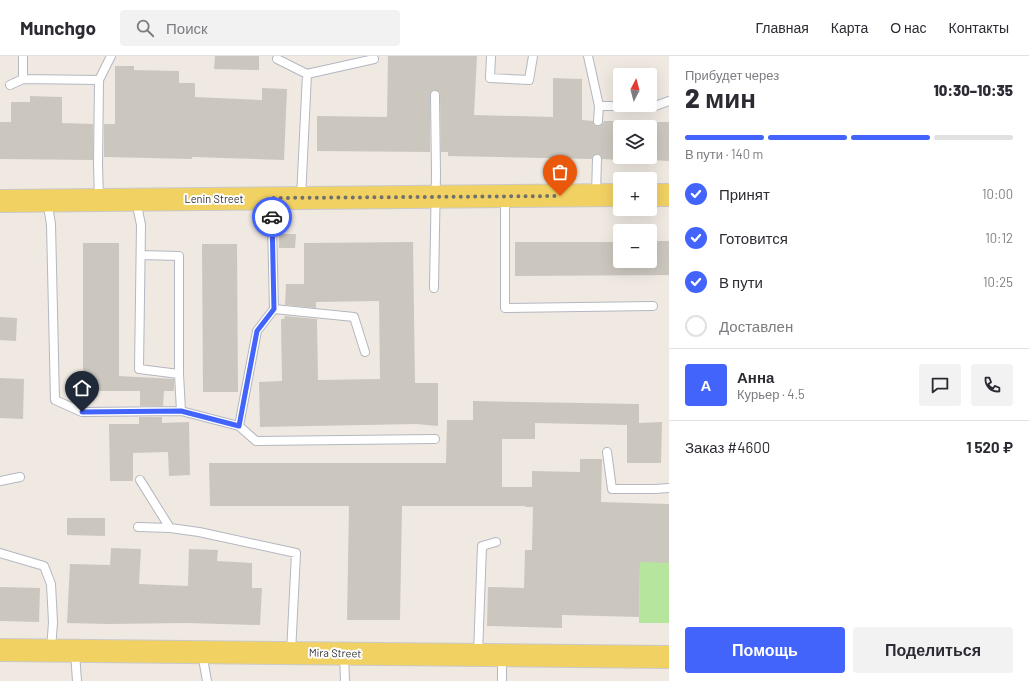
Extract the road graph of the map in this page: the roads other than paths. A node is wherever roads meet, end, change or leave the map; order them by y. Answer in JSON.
{"nodes":[{"id":1,"x":23,"y":56,"type":"edge"},
{"id":2,"x":111,"y":56,"type":"edge"},
{"id":3,"x":491,"y":56,"type":"edge"},
{"id":4,"x":533,"y":56,"type":"edge"},
{"id":5,"x":588,"y":56,"type":"edge"},
{"id":6,"x":277,"y":59,"type":"dead end"},
{"id":7,"x":374,"y":59,"type":"dead end"},
{"id":8,"x":307,"y":74,"type":"junction"},
{"id":9,"x":23,"y":79,"type":"junction"},
{"id":10,"x":99,"y":80,"type":"junction"},
{"id":11,"x":10,"y":85,"type":"dead end"},
{"id":12,"x":435,"y":95,"type":"dead end"},
{"id":13,"x":669,"y":101,"type":"edge"},
{"id":14,"x":599,"y":106,"type":"junction"},
{"id":15,"x":598,"y":121,"type":"dead end"},
{"id":16,"x":597,"y":159,"type":"dead end"},
{"id":17,"x":596,"y":195,"type":"junction"},
{"id":18,"x":613,"y":195,"type":"edge"},
{"id":19,"x":657,"y":195,"type":"edge"},
{"id":20,"x":669,"y":195,"type":"edge"},
{"id":21,"x":505,"y":196,"type":"junction"},
{"id":22,"x":435,"y":197,"type":"junction"},
{"id":23,"x":271,"y":198,"type":"junction"},
{"id":24,"x":301,"y":198,"type":"junction"},
{"id":25,"x":136,"y":199,"type":"junction"},
{"id":26,"x":0,"y":200,"type":"edge"},
{"id":27,"x":46,"y":200,"type":"junction"},
{"id":28,"x":99,"y":200,"type":"junction"},
{"id":29,"x":141,"y":255,"type":"junction"},
{"id":30,"x":434,"y":288,"type":"dead end"},
{"id":31,"x":654,"y":306,"type":"dead end"},
{"id":32,"x":274,"y":309,"type":"junction"},
{"id":33,"x":366,"y":352,"type":"dead end"},
{"id":34,"x":179,"y":374,"type":"junction"},
{"id":35,"x":181,"y":411,"type":"junction"},
{"id":36,"x":239,"y":426,"type":"junction"},
{"id":37,"x":435,"y":439,"type":"dead end"},
{"id":38,"x":607,"y":452,"type":"dead end"},
{"id":39,"x":20,"y":477,"type":"dead end"},
{"id":40,"x":140,"y":480,"type":"dead end"},
{"id":41,"x":0,"y":481,"type":"edge"},
{"id":42,"x":669,"y":488,"type":"edge"},
{"id":43,"x":138,"y":527,"type":"dead end"},
{"id":44,"x":170,"y":528,"type":"junction"},
{"id":45,"x":496,"y":542,"type":"dead end"},
{"id":46,"x":0,"y":553,"type":"edge"},
{"id":47,"x":0,"y":650,"type":"edge"},
{"id":48,"x":51,"y":650,"type":"junction"},
{"id":49,"x":75,"y":651,"type":"junction"},
{"id":50,"x":202,"y":652,"type":"junction"},
{"id":51,"x":291,"y":653,"type":"junction"},
{"id":52,"x":344,"y":654,"type":"junction"},
{"id":53,"x":478,"y":655,"type":"junction"},
{"id":54,"x":502,"y":655,"type":"junction"},
{"id":55,"x":669,"y":657,"type":"edge"},
{"id":56,"x":77,"y":681,"type":"edge"},
{"id":57,"x":206,"y":681,"type":"edge"},
{"id":58,"x":345,"y":681,"type":"edge"},
{"id":59,"x":502,"y":681,"type":"edge"}],
"edges":[{"from":1,"to":9,"type":"lane"},
{"from":2,"to":10,"type":"lane"},
{"from":3,"to":4,"type":"lane"},
{"from":5,"to":14,"type":"lane"},
{"from":6,"to":8,"type":"lane"},
{"from":7,"to":8,"type":"lane"},
{"from":8,"to":24,"type":"lane"},
{"from":9,"to":10,"type":"lane"},
{"from":9,"to":11,"type":"lane"},
{"from":10,"to":28,"type":"lane"},
{"from":12,"to":22,"type":"lane"},
{"from":13,"to":14,"type":"lane"},
{"from":14,"to":15,"type":"lane"},
{"from":16,"to":17,"type":"lane"},
{"from":17,"to":18,"type":"main road","name":"Lenin Street"},
{"from":17,"to":21,"type":"main road","name":"Lenin Street"},
{"from":19,"to":20,"type":"main road"},
{"from":21,"to":22,"type":"main road","name":"Lenin Street"},
{"from":21,"to":31,"type":"lane"},
{"from":22,"to":24,"type":"main road","name":"Lenin Street"},
{"from":22,"to":30,"type":"lane"},
{"from":23,"to":24,"type":"main road","name":"Lenin Street"},
{"from":23,"to":25,"type":"main road","name":"Lenin Street"},
{"from":23,"to":32,"type":"lane"},
{"from":25,"to":28,"type":"main road","name":"Lenin Street"},
{"from":25,"to":29,"type":"lane"},
{"from":26,"to":27,"type":"main road","name":"Lenin Street"},
{"from":27,"to":28,"type":"main road","name":"Lenin Street"},
{"from":27,"to":35,"type":"lane"},
{"from":29,"to":34,"type":"lane"},
{"from":29,"to":34,"type":"lane"},
{"from":32,"to":33,"type":"lane"},
{"from":32,"to":36,"type":"lane"},
{"from":34,"to":35,"type":"lane"},
{"from":35,"to":36,"type":"lane"},
{"from":36,"to":37,"type":"lane"},
{"from":38,"to":42,"type":"lane"},
{"from":39,"to":41,"type":"lane"},
{"from":40,"to":44,"type":"lane"},
{"from":43,"to":44,"type":"lane"},
{"from":44,"to":51,"type":"lane"},
{"from":45,"to":53,"type":"lane"},
{"from":46,"to":48,"type":"lane"},
{"from":47,"to":48,"type":"main road","name":"Mira Street"},
{"from":48,"to":49,"type":"main road","name":"Mira Street"},
{"from":49,"to":50,"type":"main road","name":"Mira Street"},
{"from":49,"to":56,"type":"lane"},
{"from":50,"to":51,"type":"main road","name":"Mira Street"},
{"from":50,"to":57,"type":"lane"},
{"from":51,"to":52,"type":"main road","name":"Mira Street"},
{"from":52,"to":53,"type":"main road","name":"Mira Street"},
{"from":52,"to":58,"type":"lane"},
{"from":53,"to":54,"type":"main road","name":"Mira Street"},
{"from":54,"to":55,"type":"main road","name":"Mira Street"},
{"from":54,"to":59,"type":"lane"}]}
